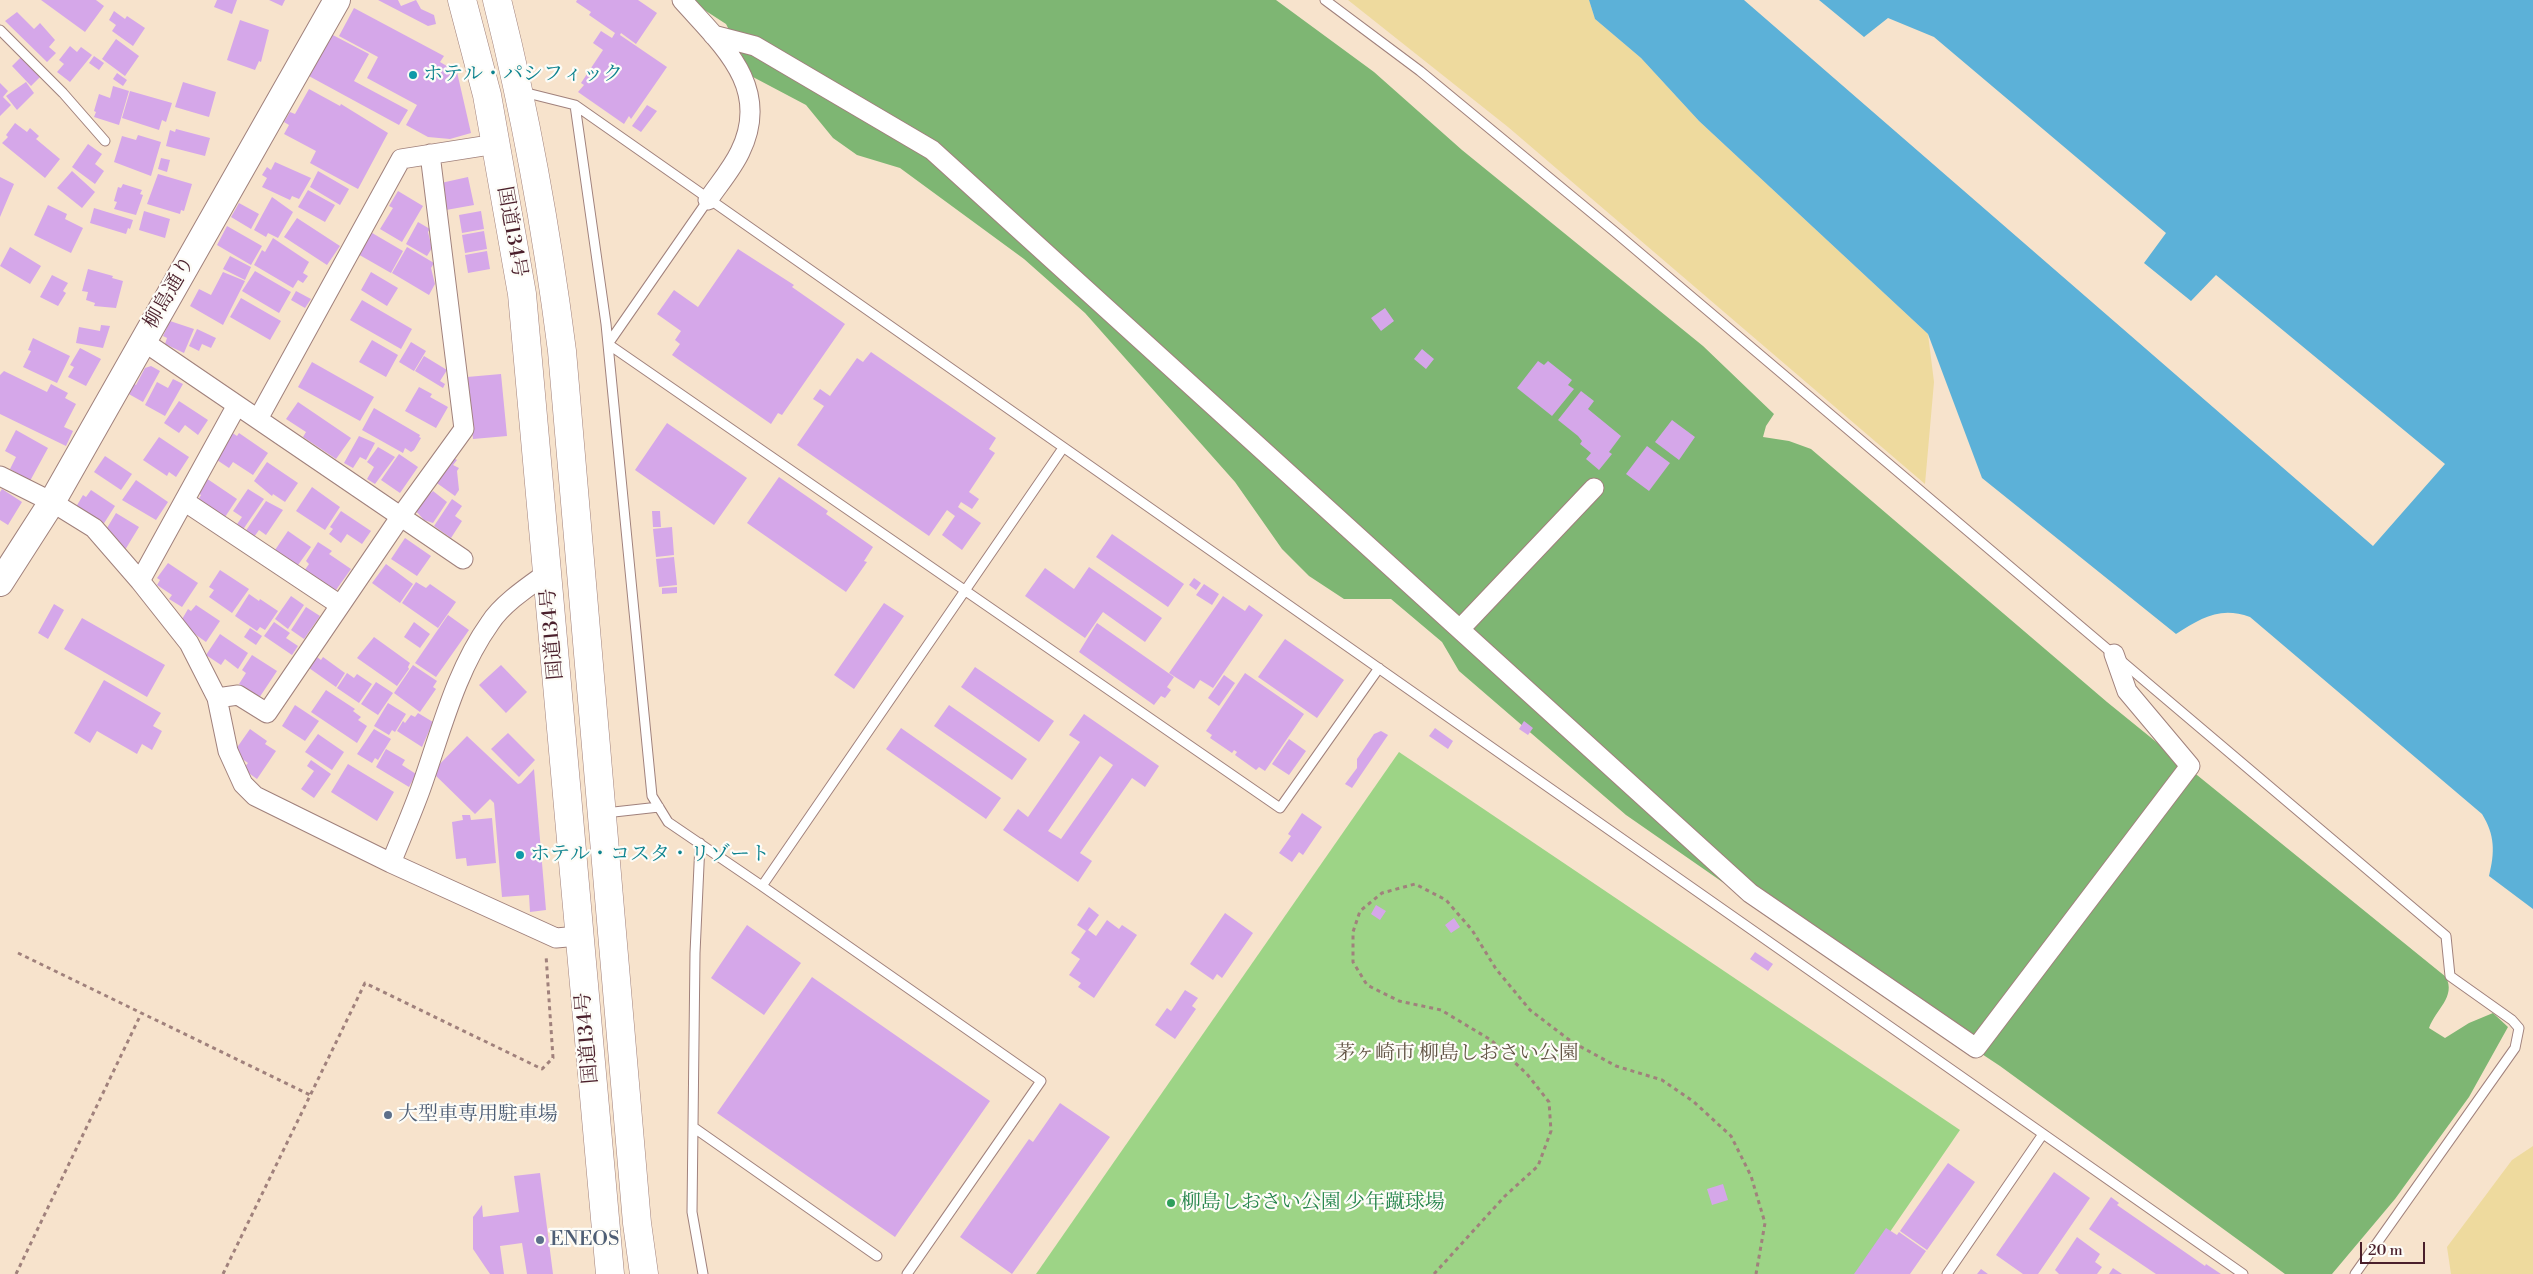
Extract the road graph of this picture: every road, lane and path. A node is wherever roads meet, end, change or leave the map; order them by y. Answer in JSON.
{"nodes":[{"id":1,"x":337,"y":0,"type":"edge"},
{"id":2,"x":462,"y":0,"type":"edge"},
{"id":3,"x":496,"y":0,"type":"edge"},
{"id":4,"x":682,"y":0,"type":"edge"},
{"id":5,"x":1325,"y":0,"type":"edge"},
{"id":6,"x":0,"y":30,"type":"edge"},
{"id":7,"x":713,"y":35,"type":"junction"},
{"id":8,"x":520,"y":91,"type":"junction"},
{"id":9,"x":575,"y":105,"type":"junction"},
{"id":10,"x":105,"y":141,"type":"dead end"},
{"id":11,"x":496,"y":144,"type":"junction"},
{"id":12,"x":430,"y":154,"type":"junction"},
{"id":13,"x":708,"y":200,"type":"junction"},
{"id":14,"x":143,"y":341,"type":"junction"},
{"id":15,"x":608,"y":344,"type":"junction"},
{"id":16,"x":237,"y":405,"type":"junction"},
{"id":17,"x":258,"y":419,"type":"junction"},
{"id":18,"x":1063,"y":448,"type":"junction"},
{"id":19,"x":0,"y":476,"type":"edge"},
{"id":20,"x":1594,"y":488,"type":"dead end"},
{"id":21,"x":184,"y":501,"type":"junction"},
{"id":22,"x":52,"y":502,"type":"junction"},
{"id":23,"x":401,"y":516,"type":"junction"},
{"id":24,"x":463,"y":559,"type":"dead end"},
{"id":25,"x":548,"y":573,"type":"junction"},
{"id":26,"x":140,"y":581,"type":"junction"},
{"id":27,"x":0,"y":583,"type":"edge"},
{"id":28,"x":965,"y":591,"type":"junction"},
{"id":29,"x":340,"y":605,"type":"junction"},
{"id":30,"x":1460,"y":629,"type":"junction"},
{"id":31,"x":2114,"y":654,"type":"junction"},
{"id":32,"x":1379,"y":668,"type":"junction"},
{"id":33,"x":217,"y":698,"type":"junction"},
{"id":34,"x":659,"y":807,"type":"junction"},
{"id":35,"x":601,"y":813,"type":"junction"},
{"id":36,"x":700,"y":843,"type":"junction"},
{"id":37,"x":391,"y":863,"type":"junction"},
{"id":38,"x":762,"y":886,"type":"junction"},
{"id":39,"x":545,"y":933,"type":"junction"},
{"id":40,"x":579,"y":936,"type":"junction"},
{"id":41,"x":18,"y":953,"type":"dead end"},
{"id":42,"x":141,"y":1014,"type":"junction"},
{"id":43,"x":310,"y":1096,"type":"junction"},
{"id":44,"x":694,"y":1127,"type":"junction"},
{"id":45,"x":2043,"y":1134,"type":"junction"},
{"id":46,"x":877,"y":1256,"type":"dead end"},
{"id":47,"x":16,"y":1274,"type":"edge"},
{"id":48,"x":222,"y":1274,"type":"edge"},
{"id":49,"x":610,"y":1274,"type":"edge"},
{"id":50,"x":644,"y":1274,"type":"edge"},
{"id":51,"x":703,"y":1274,"type":"edge"},
{"id":52,"x":907,"y":1274,"type":"edge"},
{"id":53,"x":1434,"y":1274,"type":"edge"},
{"id":54,"x":1756,"y":1274,"type":"edge"},
{"id":55,"x":1947,"y":1274,"type":"edge"},
{"id":56,"x":2243,"y":1274,"type":"edge"},
{"id":57,"x":2355,"y":1274,"type":"edge"}],
"edges":[{"from":1,"to":14,"type":"street","name":"柳島通り"},
{"from":2,"to":11,"type":"highway","name":"国道134号"},
{"from":3,"to":8,"type":"highway","name":"国道134号"},
{"from":4,"to":7,"type":"street"},
{"from":5,"to":31,"type":"lane"},
{"from":6,"to":10,"type":"lane"},
{"from":7,"to":13,"type":"street"},
{"from":7,"to":30,"type":"street"},
{"from":8,"to":9,"type":"lane"},
{"from":8,"to":35,"type":"highway","name":"国道134号"},
{"from":9,"to":13,"type":"lane"},
{"from":9,"to":15,"type":"lane"},
{"from":11,"to":12,"type":"street"},
{"from":11,"to":25,"type":"highway","name":"国道134号"},
{"from":12,"to":17,"type":"street"},
{"from":12,"to":23,"type":"street"},
{"from":13,"to":15,"type":"lane"},
{"from":13,"to":18,"type":"lane"},
{"from":14,"to":16,"type":"street"},
{"from":14,"to":22,"type":"street","name":"柳島通り"},
{"from":15,"to":28,"type":"lane"},
{"from":15,"to":34,"type":"lane"},
{"from":16,"to":17,"type":"street"},
{"from":16,"to":21,"type":"street"},
{"from":17,"to":23,"type":"street"},
{"from":18,"to":28,"type":"lane"},
{"from":18,"to":32,"type":"lane"},
{"from":19,"to":22,"type":"street"},
{"from":20,"to":30,"type":"street"},
{"from":21,"to":26,"type":"street"},
{"from":21,"to":29,"type":"street"},
{"from":22,"to":26,"type":"street"},
{"from":22,"to":27,"type":"street","name":"柳島通り"},
{"from":23,"to":24,"type":"street"},
{"from":23,"to":29,"type":"street"},
{"from":25,"to":37,"type":"street"},
{"from":25,"to":40,"type":"highway","name":"国道134号"},
{"from":26,"to":33,"type":"street"},
{"from":28,"to":32,"type":"lane"},
{"from":28,"to":38,"type":"lane"},
{"from":29,"to":33,"type":"street"},
{"from":30,"to":31,"type":"street"},
{"from":31,"to":57,"type":"lane"},
{"from":32,"to":45,"type":"lane"},
{"from":33,"to":37,"type":"street"},
{"from":34,"to":35,"type":"lane"},
{"from":34,"to":36,"type":"lane"},
{"from":35,"to":50,"type":"highway","name":"国道134号"},
{"from":36,"to":38,"type":"lane"},
{"from":36,"to":44,"type":"lane"},
{"from":37,"to":39,"type":"street"},
{"from":38,"to":52,"type":"lane"},
{"from":39,"to":40,"type":"street"},
{"from":39,"to":43,"type":"path"},
{"from":40,"to":49,"type":"highway","name":"国道134号"},
{"from":41,"to":42,"type":"path"},
{"from":42,"to":43,"type":"path"},
{"from":42,"to":47,"type":"path"},
{"from":43,"to":48,"type":"path"},
{"from":44,"to":46,"type":"lane"},
{"from":44,"to":51,"type":"lane"},
{"from":45,"to":55,"type":"lane"},
{"from":45,"to":56,"type":"lane"},
{"from":53,"to":54,"type":"path"}]}
